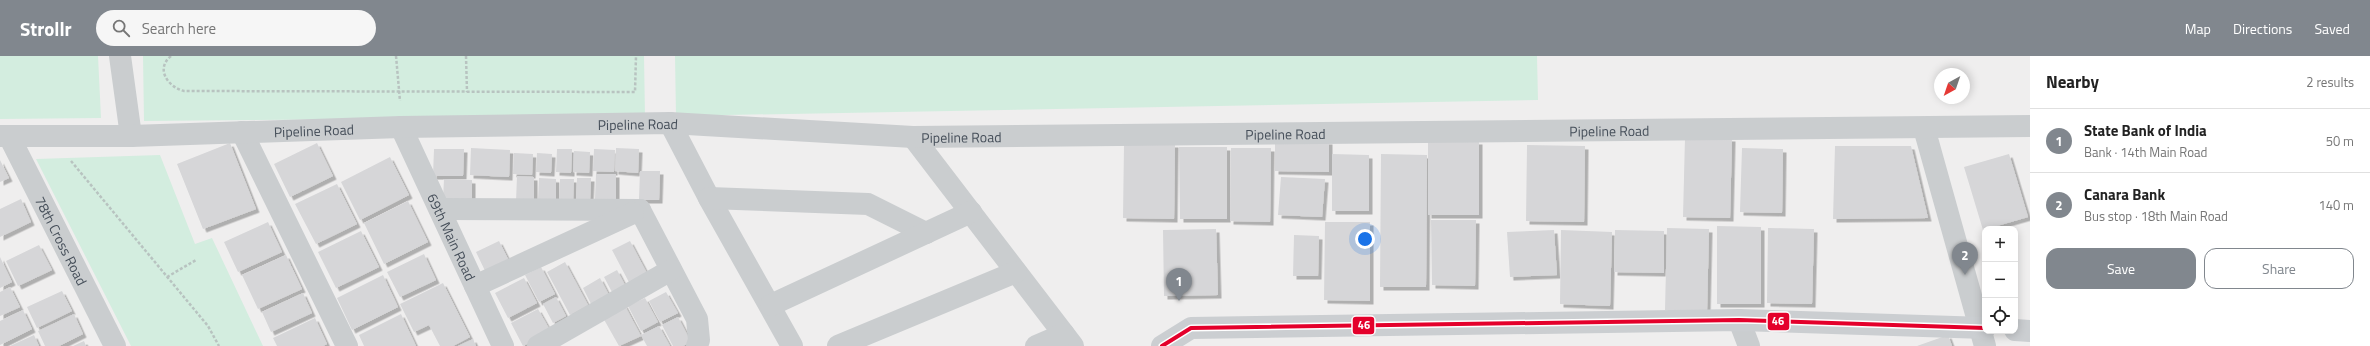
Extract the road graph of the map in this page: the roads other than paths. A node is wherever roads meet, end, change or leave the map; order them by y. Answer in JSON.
{"nodes":[{"id":1,"x":120,"y":56,"type":"edge"},
{"id":2,"x":670,"y":123,"type":"junction"},
{"id":3,"x":2030,"y":126,"type":"edge"},
{"id":4,"x":401,"y":128,"type":"junction"},
{"id":5,"x":1924,"y":128,"type":"junction"},
{"id":6,"x":242,"y":132,"type":"junction"},
{"id":7,"x":4,"y":136,"type":"edge"},
{"id":8,"x":131,"y":136,"type":"junction"},
{"id":9,"x":913,"y":137,"type":"junction"},
{"id":10,"x":709,"y":198,"type":"junction"},
{"id":11,"x":440,"y":209,"type":"junction"},
{"id":12,"x":640,"y":210,"type":"junction"},
{"id":13,"x":971,"y":212,"type":"junction"},
{"id":14,"x":926,"y":233,"type":"junction"},
{"id":15,"x":671,"y":270,"type":"junction"},
{"id":16,"x":1016,"y":272,"type":"junction"},
{"id":17,"x":475,"y":286,"type":"junction"},
{"id":18,"x":771,"y":305,"type":"junction"},
{"id":19,"x":1739,"y":320,"type":"junction"},
{"id":20,"x":2018,"y":330,"type":"edge"},
{"id":21,"x":1982,"y":331,"type":"edge"},
{"id":22,"x":2030,"y":331,"type":"edge"},
{"id":23,"x":1982,"y":334,"type":"edge"},
{"id":24,"x":1069,"y":340,"type":"edge"},
{"id":25,"x":115,"y":346,"type":"edge"},
{"id":26,"x":347,"y":346,"type":"edge"},
{"id":27,"x":503,"y":346,"type":"edge"},
{"id":28,"x":538,"y":346,"type":"edge"},
{"id":29,"x":697,"y":346,"type":"edge"},
{"id":30,"x":792,"y":346,"type":"edge"},
{"id":31,"x":838,"y":346,"type":"edge"},
{"id":32,"x":1036,"y":346,"type":"edge"},
{"id":33,"x":1162,"y":346,"type":"edge"},
{"id":34,"x":1749,"y":346,"type":"edge"}],
"edges":[{"from":1,"to":8,"type":"street"},
{"from":2,"to":4,"type":"street","name":"Pipeline Road"},
{"from":2,"to":9,"type":"street","name":"Pipeline Road"},
{"from":2,"to":10,"type":"street"},
{"from":3,"to":5,"type":"street","name":"Pipeline Road"},
{"from":4,"to":6,"type":"street","name":"Pipeline Road"},
{"from":4,"to":11,"type":"street","name":"69th Main Road"},
{"from":5,"to":9,"type":"street","name":"Pipeline Road"},
{"from":5,"to":21,"type":"street"},
{"from":6,"to":8,"type":"street","name":"Pipeline Road"},
{"from":6,"to":26,"type":"street"},
{"from":7,"to":8,"type":"street","name":"Pipeline Road"},
{"from":7,"to":25,"type":"street","name":"78th Cross Road"},
{"from":9,"to":13,"type":"street"},
{"from":10,"to":14,"type":"street"},
{"from":10,"to":18,"type":"street"},
{"from":11,"to":12,"type":"street"},
{"from":11,"to":17,"type":"street","name":"69th Main Road"},
{"from":12,"to":15,"type":"street"},
{"from":12,"to":17,"type":"street"},
{"from":13,"to":14,"type":"street"},
{"from":13,"to":16,"type":"street"},
{"from":14,"to":18,"type":"street"},
{"from":15,"to":28,"type":"street"},
{"from":15,"to":29,"type":"street"},
{"from":16,"to":24,"type":"street"},
{"from":16,"to":31,"type":"street"},
{"from":17,"to":27,"type":"street","name":"69th Main Road"},
{"from":18,"to":30,"type":"street"},
{"from":19,"to":23,"type":"main road"},
{"from":19,"to":33,"type":"main road"},
{"from":19,"to":34,"type":"street"},
{"from":20,"to":22,"type":"main road"},
{"from":24,"to":32,"type":"street"}]}
